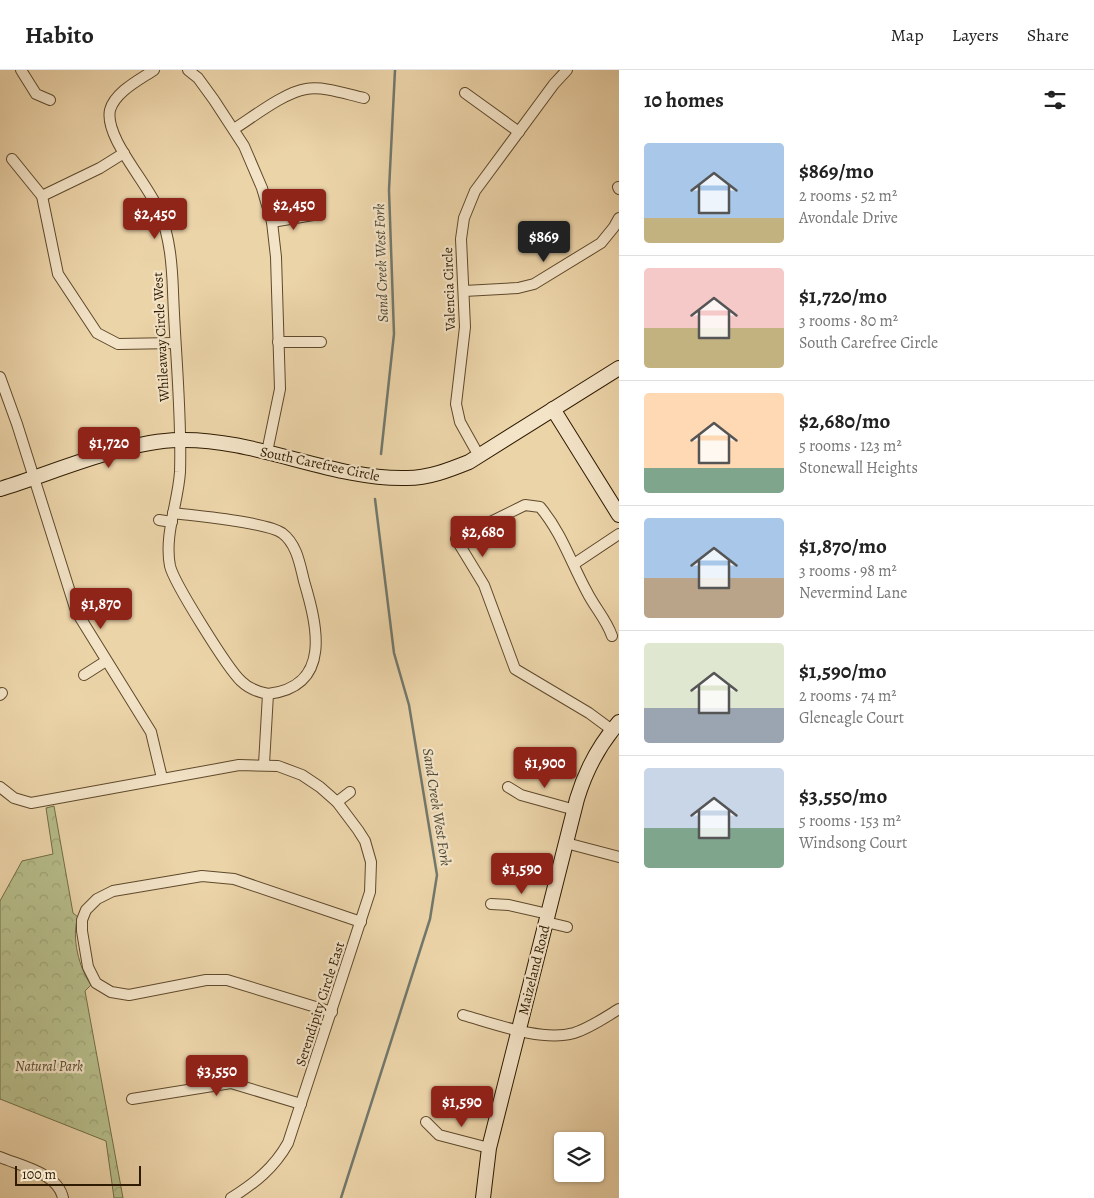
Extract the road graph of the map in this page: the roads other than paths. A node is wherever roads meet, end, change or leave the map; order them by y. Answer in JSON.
{"nodes":[{"id":1,"x":21,"y":70,"type":"edge"},
{"id":2,"x":154,"y":70,"type":"edge"},
{"id":3,"x":188,"y":70,"type":"edge"},
{"id":4,"x":567,"y":70,"type":"edge"},
{"id":5,"x":465,"y":93,"type":"dead end"},
{"id":6,"x":364,"y":98,"type":"dead end"},
{"id":7,"x":50,"y":100,"type":"dead end"},
{"id":8,"x":234,"y":129,"type":"junction"},
{"id":9,"x":519,"y":132,"type":"junction"},
{"id":10,"x":124,"y":152,"type":"junction"},
{"id":11,"x":12,"y":159,"type":"dead end"},
{"id":12,"x":42,"y":196,"type":"junction"},
{"id":13,"x":313,"y":216,"type":"dead end"},
{"id":14,"x":619,"y":218,"type":"edge"},
{"id":15,"x":272,"y":222,"type":"junction"},
{"id":16,"x":464,"y":291,"type":"junction"},
{"id":17,"x":278,"y":342,"type":"junction"},
{"id":18,"x":322,"y":342,"type":"dead end"},
{"id":19,"x":175,"y":344,"type":"junction"},
{"id":20,"x":619,"y":368,"type":"edge"},
{"id":21,"x":0,"y":377,"type":"edge"},
{"id":22,"x":553,"y":408,"type":"junction"},
{"id":23,"x":179,"y":440,"type":"junction"},
{"id":24,"x":267,"y":452,"type":"junction"},
{"id":25,"x":479,"y":456,"type":"junction"},
{"id":26,"x":34,"y":479,"type":"junction"},
{"id":27,"x":0,"y":489,"type":"edge"},
{"id":28,"x":619,"y":515,"type":"edge"},
{"id":29,"x":173,"y":517,"type":"junction"},
{"id":30,"x":159,"y":520,"type":"dead end"},
{"id":31,"x":619,"y":534,"type":"edge"},
{"id":32,"x":574,"y":564,"type":"junction"},
{"id":33,"x":612,"y":636,"type":"dead end"},
{"id":34,"x":106,"y":661,"type":"junction"},
{"id":35,"x":84,"y":675,"type":"dead end"},
{"id":36,"x":268,"y":694,"type":"junction"},
{"id":37,"x":615,"y":726,"type":"edge"},
{"id":38,"x":264,"y":764,"type":"junction"},
{"id":39,"x":162,"y":778,"type":"junction"},
{"id":40,"x":508,"y":787,"type":"dead end"},
{"id":41,"x":350,"y":792,"type":"dead end"},
{"id":42,"x":2,"y":793,"type":"edge"},
{"id":43,"x":337,"y":802,"type":"junction"},
{"id":44,"x":574,"y":810,"type":"junction"},
{"id":45,"x":566,"y":843,"type":"junction"},
{"id":46,"x":619,"y":857,"type":"edge"},
{"id":47,"x":491,"y":904,"type":"dead end"},
{"id":48,"x":547,"y":918,"type":"junction"},
{"id":49,"x":361,"y":922,"type":"junction"},
{"id":50,"x":567,"y":927,"type":"dead end"},
{"id":51,"x":619,"y":1009,"type":"edge"},
{"id":52,"x":332,"y":1012,"type":"junction"},
{"id":53,"x":463,"y":1015,"type":"dead end"},
{"id":54,"x":519,"y":1029,"type":"junction"},
{"id":55,"x":132,"y":1099,"type":"dead end"},
{"id":56,"x":301,"y":1104,"type":"junction"},
{"id":57,"x":426,"y":1122,"type":"dead end"},
{"id":58,"x":489,"y":1148,"type":"junction"},
{"id":59,"x":0,"y":1157,"type":"edge"},
{"id":60,"x":63,"y":1198,"type":"edge"},
{"id":61,"x":231,"y":1198,"type":"edge"},
{"id":62,"x":484,"y":1198,"type":"edge"}],
"edges":[{"from":1,"to":7,"type":"street"},
{"from":2,"to":10,"type":"street","name":"Whileaway Circle West"},
{"from":3,"to":8,"type":"street"},
{"from":4,"to":9,"type":"street","name":"Valencia Circle"},
{"from":5,"to":9,"type":"street"},
{"from":6,"to":8,"type":"street"},
{"from":8,"to":15,"type":"street"},
{"from":9,"to":16,"type":"street","name":"Valencia Circle"},
{"from":10,"to":12,"type":"street"},
{"from":10,"to":19,"type":"street","name":"Whileaway Circle West"},
{"from":11,"to":12,"type":"street"},
{"from":12,"to":19,"type":"street"},
{"from":13,"to":15,"type":"street"},
{"from":14,"to":16,"type":"street"},
{"from":15,"to":17,"type":"street"},
{"from":16,"to":25,"type":"street","name":"Valencia Circle"},
{"from":17,"to":18,"type":"street"},
{"from":17,"to":24,"type":"street"},
{"from":19,"to":23,"type":"street","name":"Whileaway Circle West"},
{"from":20,"to":22,"type":"main road","name":"South Carefree Circle"},
{"from":21,"to":26,"type":"street"},
{"from":22,"to":25,"type":"main road","name":"South Carefree Circle"},
{"from":22,"to":28,"type":"main road"},
{"from":23,"to":24,"type":"main road","name":"South Carefree Circle"},
{"from":23,"to":26,"type":"main road","name":"South Carefree Circle"},
{"from":23,"to":29,"type":"street","name":"Whileaway Circle West"},
{"from":24,"to":25,"type":"main road","name":"South Carefree Circle"},
{"from":26,"to":27,"type":"main road","name":"South Carefree Circle"},
{"from":26,"to":34,"type":"street"},
{"from":29,"to":30,"type":"street"},
{"from":29,"to":36,"type":"street","name":"Whileaway Circle West"},
{"from":29,"to":36,"type":"street"},
{"from":31,"to":32,"type":"street"},
{"from":32,"to":33,"type":"street"},
{"from":32,"to":37,"type":"street"},
{"from":34,"to":35,"type":"street"},
{"from":34,"to":39,"type":"street"},
{"from":36,"to":38,"type":"street"},
{"from":37,"to":44,"type":"main road","name":"Maizeland Road"},
{"from":38,"to":39,"type":"street","name":"Serendipity Circle East"},
{"from":38,"to":43,"type":"street","name":"Serendipity Circle East"},
{"from":39,"to":42,"type":"street","name":"Serendipity Circle East"},
{"from":40,"to":44,"type":"street"},
{"from":41,"to":43,"type":"street"},
{"from":43,"to":49,"type":"street","name":"Serendipity Circle East"},
{"from":44,"to":45,"type":"main road","name":"Maizeland Road"},
{"from":45,"to":46,"type":"street"},
{"from":45,"to":48,"type":"main road","name":"Maizeland Road"},
{"from":47,"to":48,"type":"street"},
{"from":48,"to":50,"type":"street"},
{"from":48,"to":54,"type":"main road","name":"Maizeland Road"},
{"from":49,"to":52,"type":"street","name":"Serendipity Circle East"},
{"from":49,"to":52,"type":"street"},
{"from":51,"to":54,"type":"street"},
{"from":52,"to":56,"type":"street","name":"Serendipity Circle East"},
{"from":53,"to":54,"type":"street"},
{"from":54,"to":58,"type":"main road","name":"Maizeland Road"},
{"from":55,"to":56,"type":"street"},
{"from":56,"to":61,"type":"street","name":"Serendipity Circle East"},
{"from":57,"to":58,"type":"street"},
{"from":58,"to":62,"type":"main road","name":"Maizeland Road"},
{"from":59,"to":60,"type":"street"}]}
